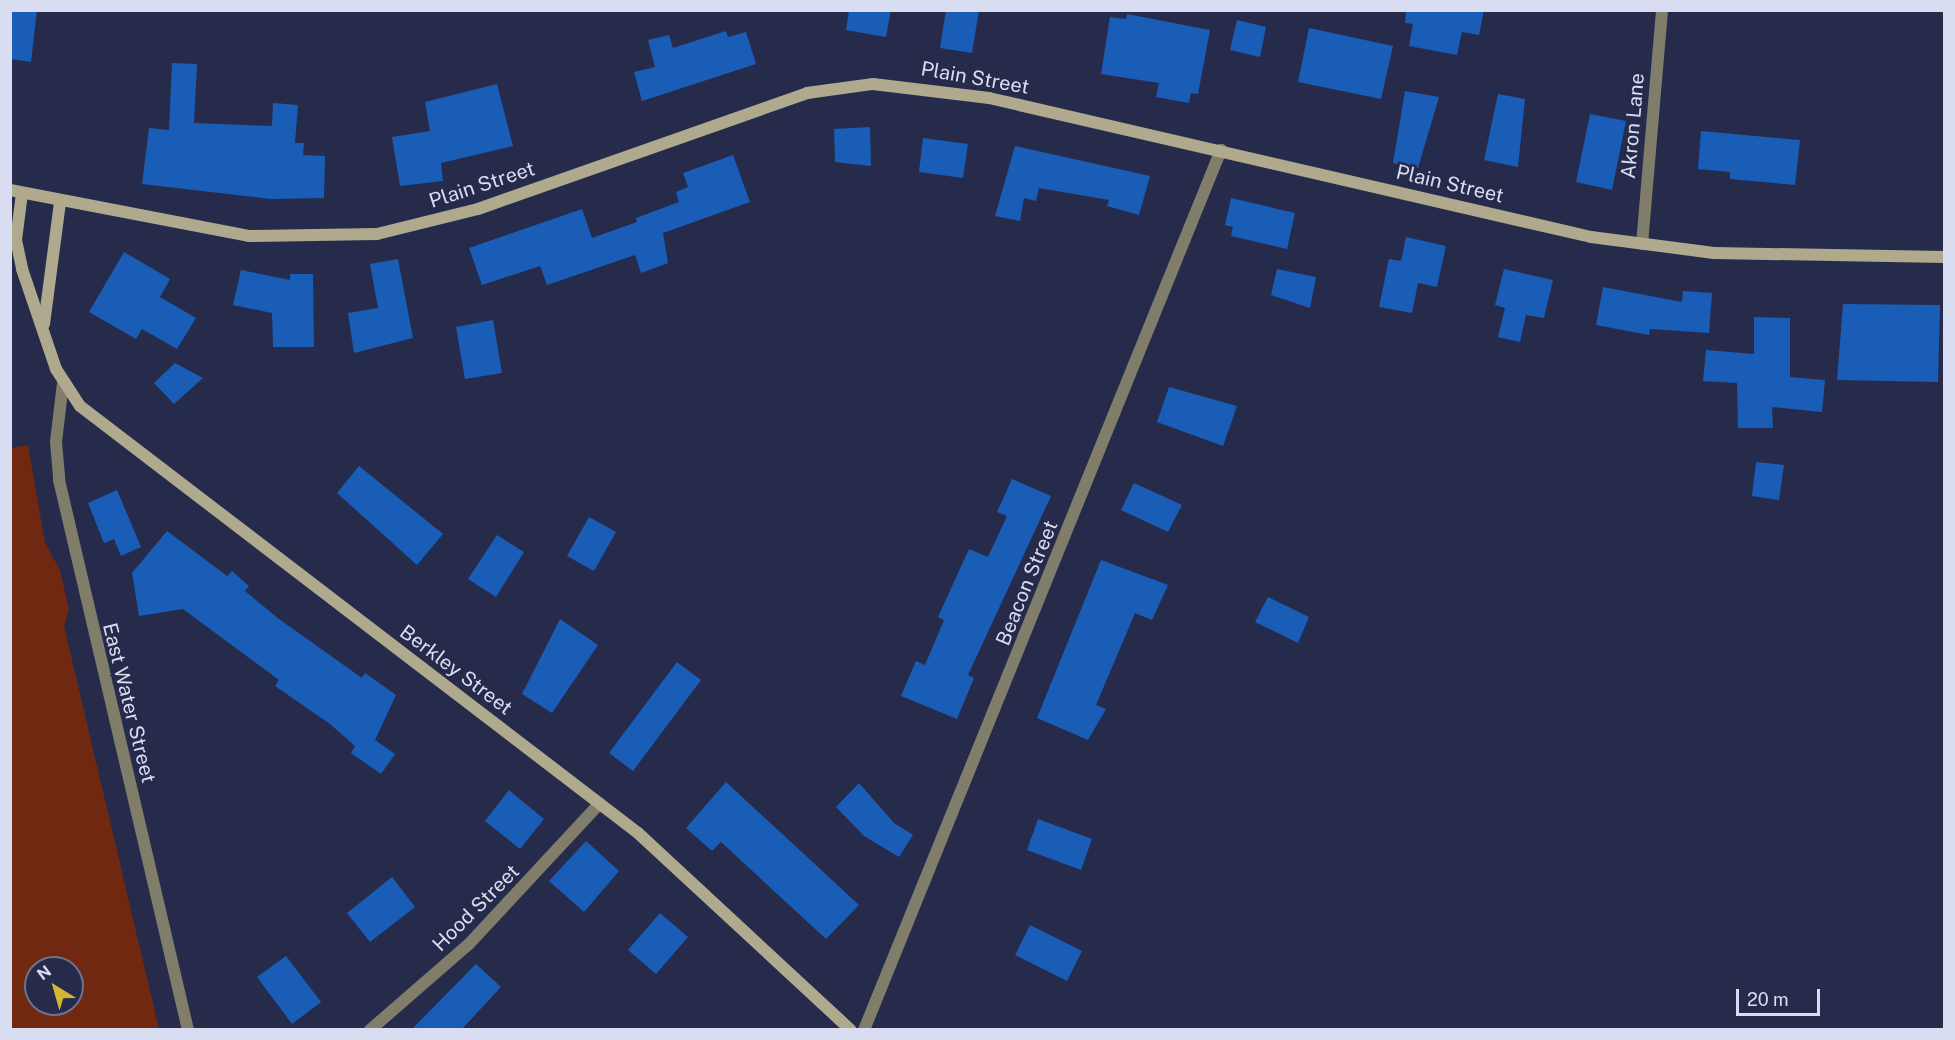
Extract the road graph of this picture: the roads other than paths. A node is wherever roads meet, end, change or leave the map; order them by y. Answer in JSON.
{"nodes":[{"id":1,"x":1662,"y":10,"type":"edge"},
{"id":2,"x":1221,"y":150,"type":"junction"},
{"id":3,"x":16,"y":192,"type":"edge"},
{"id":4,"x":60,"y":202,"type":"junction"},
{"id":5,"x":1642,"y":244,"type":"junction"},
{"id":6,"x":1944,"y":257,"type":"edge"},
{"id":7,"x":46,"y":340,"type":"junction"},
{"id":8,"x":63,"y":383,"type":"junction"},
{"id":9,"x":600,"y":803,"type":"junction"},
{"id":10,"x":188,"y":1029,"type":"edge"},
{"id":11,"x":370,"y":1029,"type":"edge"},
{"id":12,"x":851,"y":1029,"type":"edge"},
{"id":13,"x":864,"y":1029,"type":"edge"}],
"edges":[{"from":1,"to":5,"type":"street","name":"Akron Lane"},
{"from":2,"to":4,"type":"main road","name":"Plain Street"},
{"from":2,"to":5,"type":"main road","name":"Plain Street"},
{"from":2,"to":13,"type":"street","name":"Beacon Street"},
{"from":3,"to":4,"type":"main road","name":"Plain Street"},
{"from":3,"to":7,"type":"main road"},
{"from":4,"to":7,"type":"main road"},
{"from":5,"to":6,"type":"main road","name":"Plain Street"},
{"from":7,"to":8,"type":"main road","name":"Berkley Street"},
{"from":8,"to":9,"type":"main road","name":"Berkley Street"},
{"from":8,"to":10,"type":"street","name":"East Water Street"},
{"from":9,"to":11,"type":"street","name":"Hood Street"},
{"from":9,"to":12,"type":"main road","name":"Berkley Street"}]}
